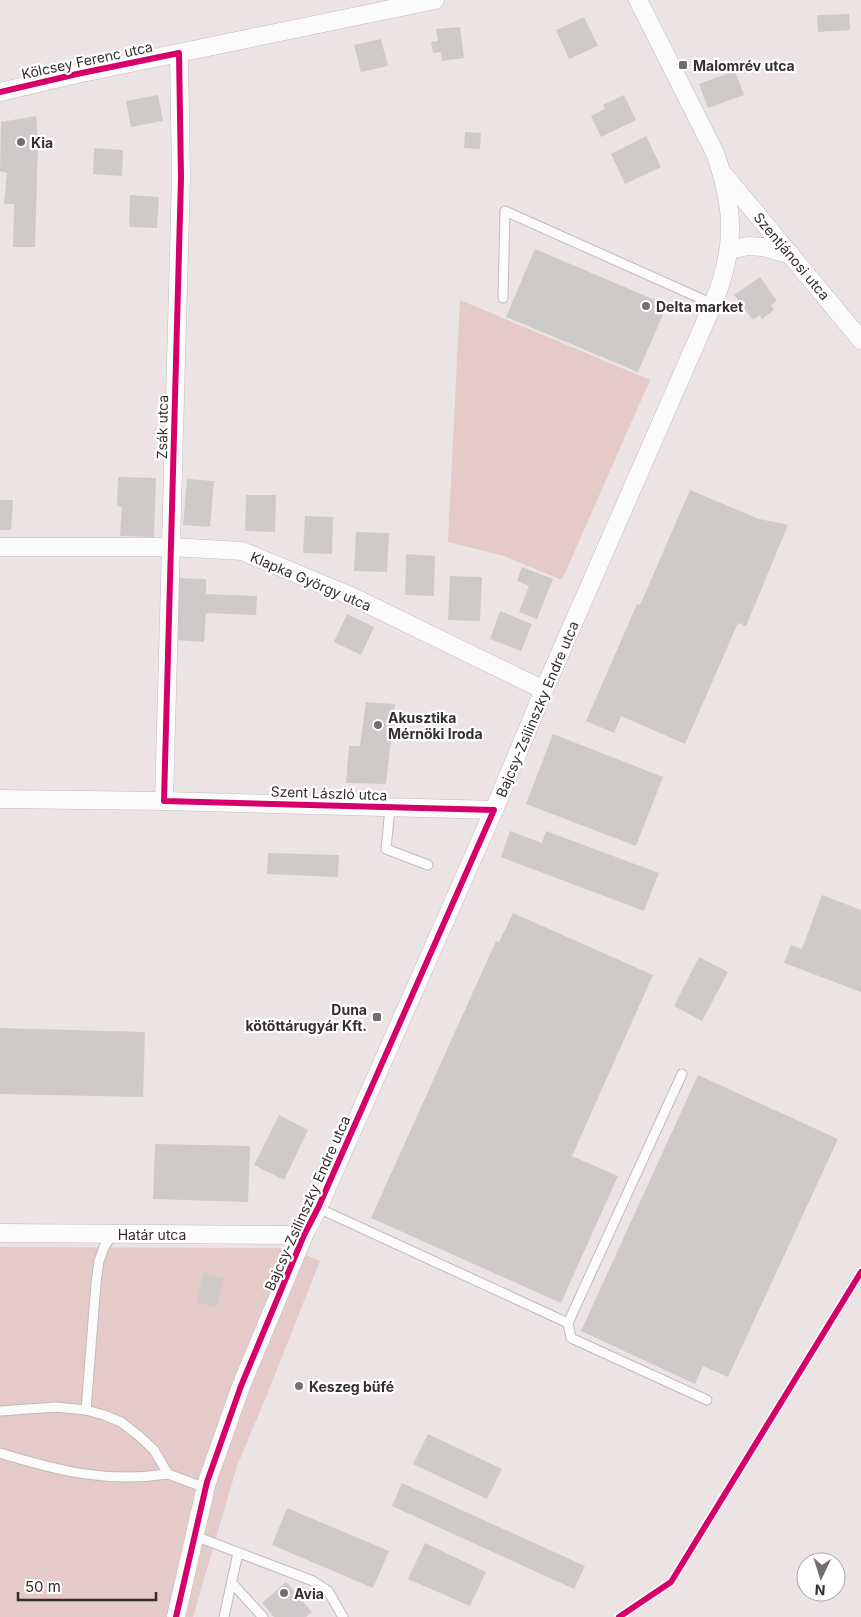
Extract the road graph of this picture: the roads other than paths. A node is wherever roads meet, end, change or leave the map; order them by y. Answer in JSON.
{"nodes":[{"id":1,"x":435,"y":0,"type":"edge"},
{"id":2,"x":638,"y":0,"type":"edge"},
{"id":3,"x":179,"y":54,"type":"junction"},
{"id":4,"x":0,"y":92,"type":"edge"},
{"id":5,"x":722,"y":173,"type":"junction"},
{"id":6,"x":729,"y":250,"type":"junction"},
{"id":7,"x":792,"y":256,"type":"junction"},
{"id":8,"x":503,"y":298,"type":"dead end"},
{"id":9,"x":713,"y":304,"type":"junction"},
{"id":10,"x":861,"y":340,"type":"edge"},
{"id":11,"x":0,"y":547,"type":"edge"},
{"id":12,"x":171,"y":547,"type":"junction"},
{"id":13,"x":544,"y":690,"type":"junction"},
{"id":14,"x":0,"y":799,"type":"edge"},
{"id":15,"x":164,"y":801,"type":"junction"},
{"id":16,"x":390,"y":808,"type":"junction"},
{"id":17,"x":494,"y":810,"type":"junction"},
{"id":18,"x":428,"y":865,"type":"dead end"},
{"id":19,"x":682,"y":1074,"type":"dead end"},
{"id":20,"x":318,"y":1208,"type":"junction"},
{"id":21,"x":0,"y":1233,"type":"edge"},
{"id":22,"x":113,"y":1234,"type":"junction"},
{"id":23,"x":304,"y":1235,"type":"junction"},
{"id":24,"x":568,"y":1323,"type":"junction"},
{"id":25,"x":707,"y":1400,"type":"dead end"},
{"id":26,"x":86,"y":1410,"type":"junction"},
{"id":27,"x":0,"y":1411,"type":"edge"},
{"id":28,"x":0,"y":1454,"type":"edge"},
{"id":29,"x":168,"y":1474,"type":"junction"},
{"id":30,"x":206,"y":1488,"type":"junction"},
{"id":31,"x":195,"y":1536,"type":"junction"},
{"id":32,"x":238,"y":1552,"type":"junction"},
{"id":33,"x":232,"y":1582,"type":"junction"},
{"id":34,"x":176,"y":1617,"type":"edge"},
{"id":35,"x":224,"y":1617,"type":"edge"},
{"id":36,"x":263,"y":1617,"type":"edge"},
{"id":37,"x":343,"y":1617,"type":"edge"}],
"edges":[{"from":1,"to":3,"type":"street","name":"Kölcsey Ferenc utca"},
{"from":2,"to":5,"type":"street","name":"Bajcsy-Zsilinszky Endre utca"},
{"from":3,"to":4,"type":"street","name":"Kölcsey Ferenc utca"},
{"from":3,"to":12,"type":"street","name":"Zsák utca"},
{"from":5,"to":6,"type":"street","name":"Bajcsy-Zsilinszky Endre utca"},
{"from":5,"to":7,"type":"street","name":"Szentjánosi utca"},
{"from":6,"to":7,"type":"street"},
{"from":6,"to":9,"type":"street","name":"Bajcsy-Zsilinszky Endre utca"},
{"from":7,"to":10,"type":"street","name":"Szentjánosi utca"},
{"from":8,"to":9,"type":"lane"},
{"from":9,"to":13,"type":"street","name":"Bajcsy-Zsilinszky Endre utca"},
{"from":11,"to":12,"type":"street","name":"Klapka György utca"},
{"from":12,"to":13,"type":"street","name":"Klapka György utca"},
{"from":12,"to":15,"type":"street","name":"Zsák utca"},
{"from":13,"to":17,"type":"street","name":"Bajcsy-Zsilinszky Endre utca"},
{"from":14,"to":15,"type":"street","name":"Szent László utca"},
{"from":15,"to":16,"type":"street","name":"Szent László utca"},
{"from":16,"to":17,"type":"street","name":"Szent László utca"},
{"from":16,"to":18,"type":"lane"},
{"from":17,"to":20,"type":"street","name":"Bajcsy-Zsilinszky Endre utca"},
{"from":19,"to":24,"type":"lane"},
{"from":20,"to":23,"type":"street","name":"Bajcsy-Zsilinszky Endre utca"},
{"from":20,"to":24,"type":"lane"},
{"from":21,"to":22,"type":"street","name":"Határ utca"},
{"from":22,"to":23,"type":"street","name":"Határ utca"},
{"from":22,"to":26,"type":"lane"},
{"from":23,"to":30,"type":"street","name":"Bajcsy-Zsilinszky Endre utca"},
{"from":24,"to":25,"type":"lane"},
{"from":26,"to":27,"type":"lane"},
{"from":26,"to":29,"type":"lane"},
{"from":28,"to":29,"type":"lane"},
{"from":29,"to":30,"type":"lane"},
{"from":30,"to":31,"type":"street","name":"Bajcsy-Zsilinszky Endre utca"},
{"from":31,"to":32,"type":"lane"},
{"from":31,"to":34,"type":"street","name":"Bajcsy-Zsilinszky Endre utca"},
{"from":32,"to":33,"type":"lane"},
{"from":32,"to":37,"type":"lane"},
{"from":33,"to":35,"type":"lane"},
{"from":33,"to":36,"type":"lane"}]}
